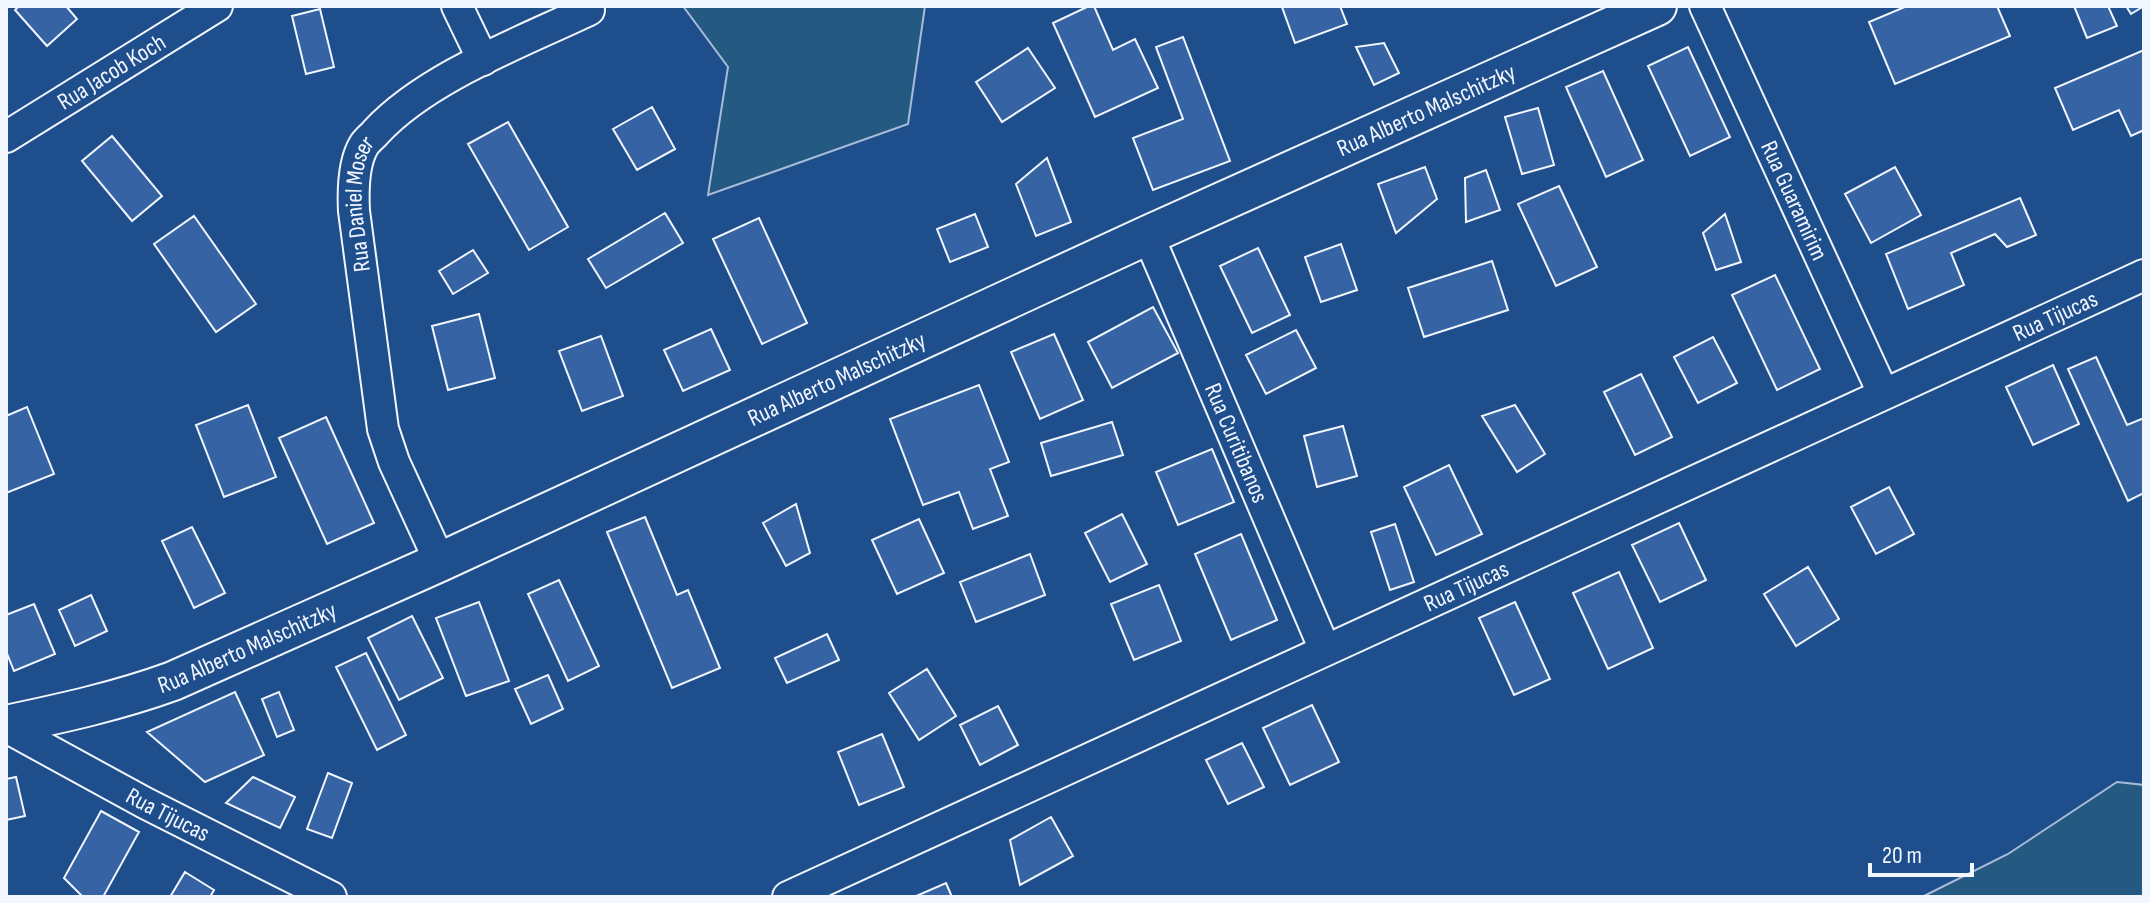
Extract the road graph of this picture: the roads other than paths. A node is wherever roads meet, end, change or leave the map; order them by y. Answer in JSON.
{"nodes":[{"id":1,"x":217,"y":6,"type":"edge"},
{"id":2,"x":457,"y":6,"type":"edge"},
{"id":3,"x":1657,"y":6,"type":"edge"},
{"id":4,"x":1705,"y":6,"type":"edge"},
{"id":5,"x":589,"y":10,"type":"dead end"},
{"id":6,"x":483,"y":60,"type":"junction"},
{"id":7,"x":6,"y":137,"type":"edge"},
{"id":8,"x":1148,"y":235,"type":"junction"},
{"id":9,"x":2144,"y":275,"type":"edge"},
{"id":10,"x":1883,"y":393,"type":"junction"},
{"id":11,"x":440,"y":562,"type":"junction"},
{"id":12,"x":1325,"y":650,"type":"junction"},
{"id":13,"x":6,"y":726,"type":"edge"},
{"id":14,"x":331,"y":897,"type":"edge"},
{"id":15,"x":788,"y":897,"type":"edge"}],
"edges":[{"from":1,"to":7,"type":"street","name":"Rua Jacob Koch"},
{"from":2,"to":6,"type":"street"},
{"from":3,"to":8,"type":"street","name":"Rua Alberto Malschitzky"},
{"from":4,"to":10,"type":"street","name":"Rua Guaramirim"},
{"from":5,"to":6,"type":"street","name":"Rua Daniel Moser"},
{"from":6,"to":11,"type":"street","name":"Rua Daniel Moser"},
{"from":8,"to":11,"type":"street","name":"Rua Alberto Malschitzky"},
{"from":8,"to":12,"type":"street","name":"Rua Curitibanos"},
{"from":9,"to":10,"type":"street","name":"Rua Tijucas"},
{"from":10,"to":12,"type":"street","name":"Rua Tijucas"},
{"from":11,"to":13,"type":"street","name":"Rua Alberto Malschitzky"},
{"from":12,"to":15,"type":"street","name":"Rua Tijucas"},
{"from":13,"to":14,"type":"street","name":"Rua Tijucas"}]}
